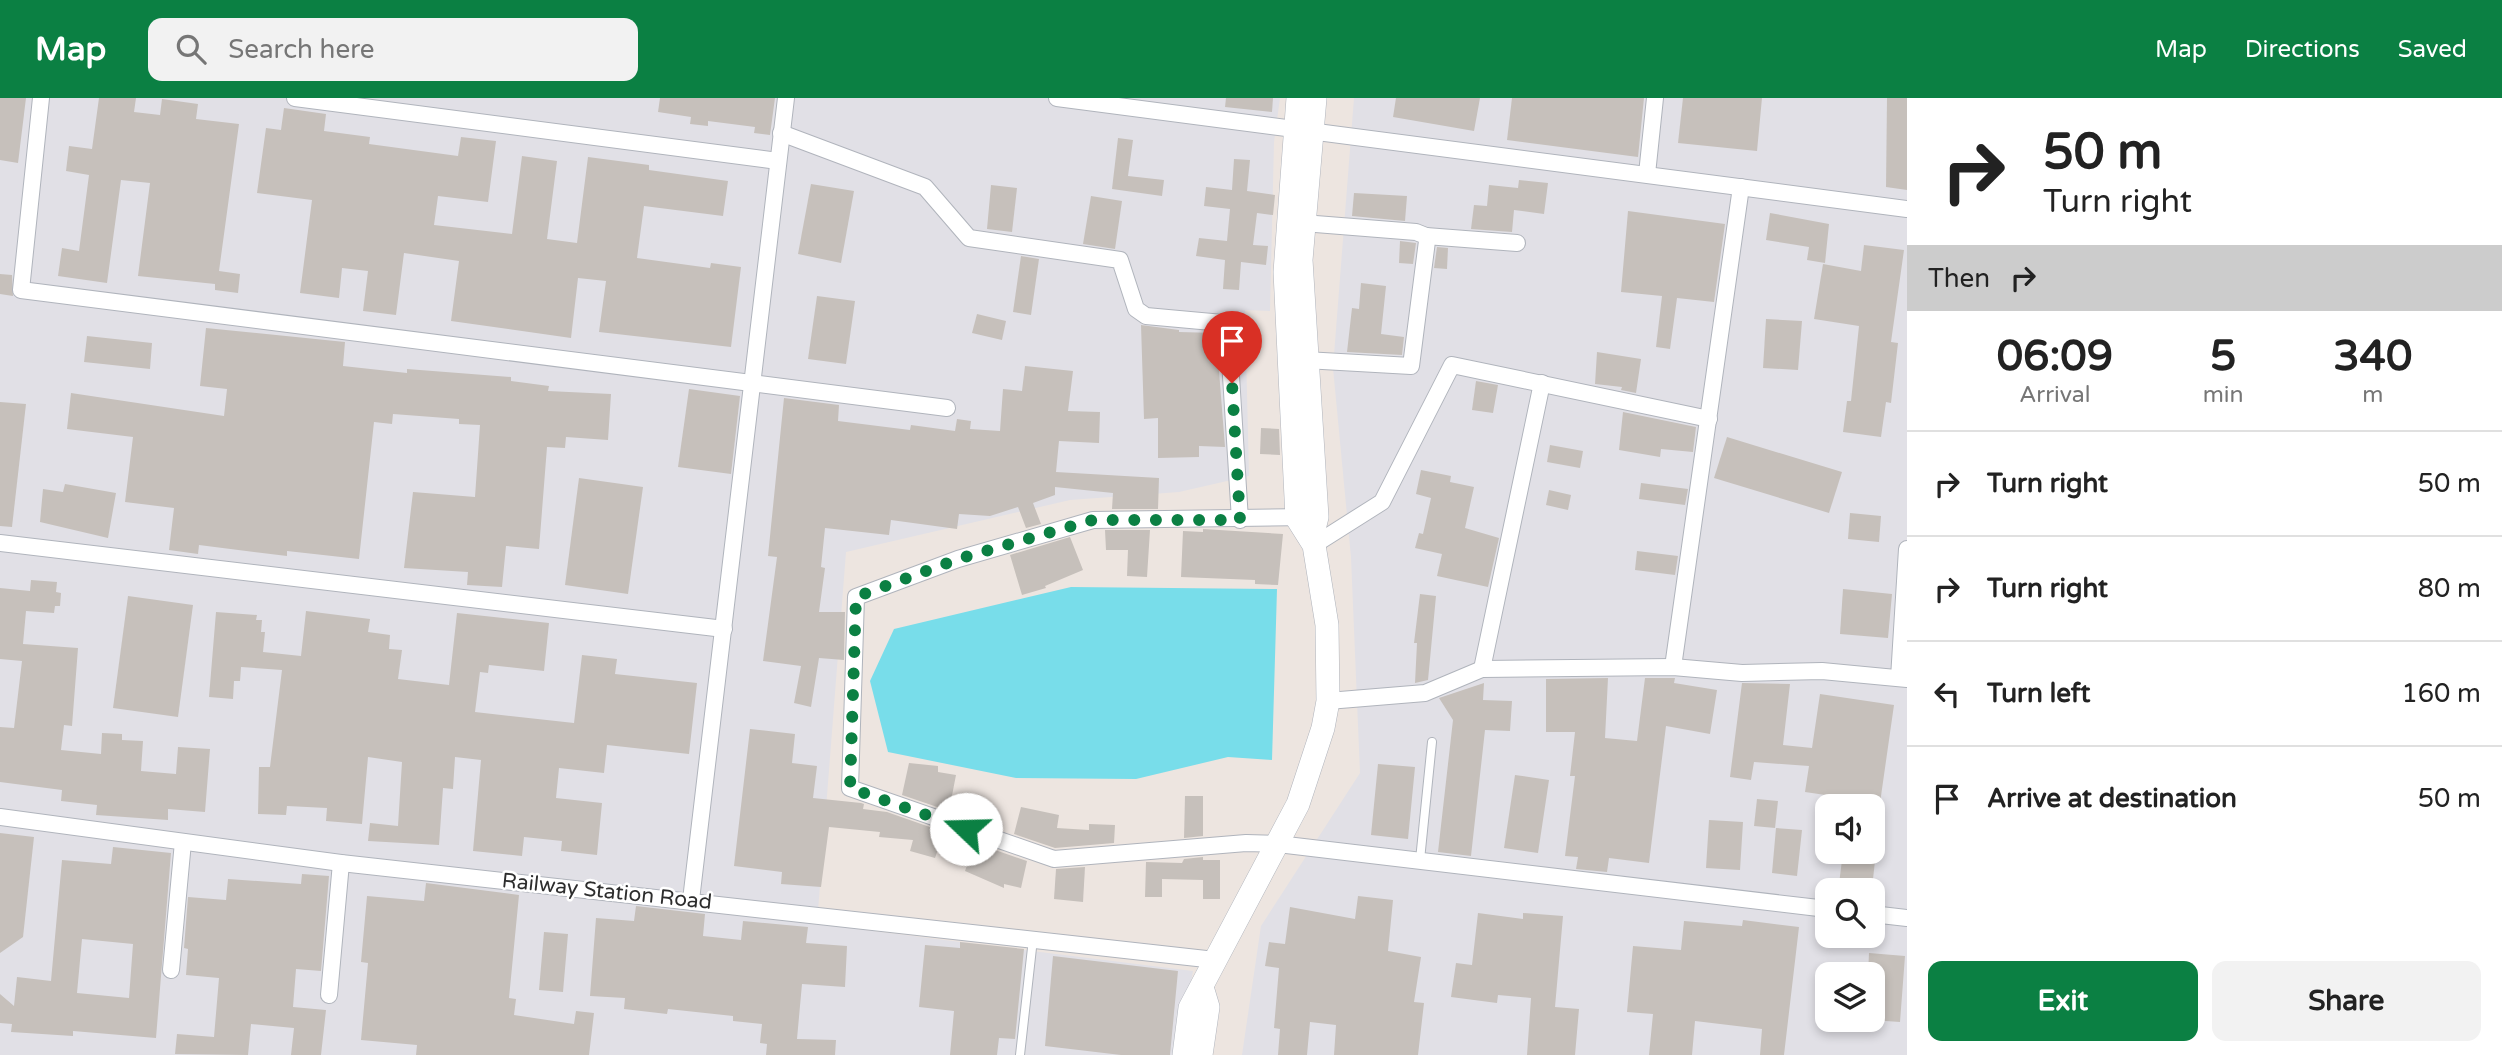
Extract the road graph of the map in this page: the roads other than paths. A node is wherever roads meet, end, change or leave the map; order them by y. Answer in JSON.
{"nodes":[{"id":1,"x":41,"y":98,"type":"edge"},
{"id":2,"x":295,"y":98,"type":"edge"},
{"id":3,"x":786,"y":98,"type":"edge"},
{"id":4,"x":1057,"y":98,"type":"edge"},
{"id":5,"x":1298,"y":98,"type":"edge"},
{"id":6,"x":1315,"y":98,"type":"edge"},
{"id":7,"x":1655,"y":98,"type":"edge"},
{"id":8,"x":1303,"y":129,"type":"junction"},
{"id":9,"x":781,"y":133,"type":"junction"},
{"id":10,"x":778,"y":161,"type":"junction"},
{"id":11,"x":1647,"y":174,"type":"junction"},
{"id":12,"x":1741,"y":187,"type":"junction"},
{"id":13,"x":1907,"y":209,"type":"edge"},
{"id":14,"x":1303,"y":223,"type":"junction"},
{"id":15,"x":1426,"y":236,"type":"junction"},
{"id":16,"x":1517,"y":243,"type":"dead end"},
{"id":17,"x":1305,"y":360,"type":"junction"},
{"id":18,"x":1542,"y":383,"type":"junction"},
{"id":19,"x":753,"y":385,"type":"junction"},
{"id":20,"x":947,"y":408,"type":"dead end"},
{"id":21,"x":1709,"y":419,"type":"junction"},
{"id":22,"x":1240,"y":520,"type":"junction"},
{"id":23,"x":1310,"y":529,"type":"junction"},
{"id":24,"x":0,"y":543,"type":"edge"},
{"id":25,"x":1907,"y":549,"type":"edge"},
{"id":26,"x":724,"y":629,"type":"junction"},
{"id":27,"x":1673,"y":667,"type":"junction"},
{"id":28,"x":1482,"y":669,"type":"junction"},
{"id":29,"x":1903,"y":679,"type":"edge"},
{"id":30,"x":1328,"y":701,"type":"junction"},
{"id":31,"x":1432,"y":742,"type":"dead end"},
{"id":32,"x":0,"y":817,"type":"edge"},
{"id":33,"x":183,"y":842,"type":"junction"},
{"id":34,"x":1279,"y":844,"type":"junction"},
{"id":35,"x":1420,"y":860,"type":"junction"},
{"id":36,"x":341,"y":863,"type":"junction"},
{"id":37,"x":691,"y":900,"type":"junction"},
{"id":38,"x":1815,"y":908,"type":"edge"},
{"id":39,"x":1885,"y":915,"type":"edge"},
{"id":40,"x":1907,"y":918,"type":"edge"},
{"id":41,"x":1033,"y":939,"type":"junction"},
{"id":42,"x":1214,"y":960,"type":"junction"},
{"id":43,"x":171,"y":970,"type":"dead end"},
{"id":44,"x":1202,"y":987,"type":"junction"},
{"id":45,"x":329,"y":995,"type":"dead end"},
{"id":46,"x":1020,"y":1055,"type":"edge"},
{"id":47,"x":1184,"y":1055,"type":"edge"},
{"id":48,"x":1201,"y":1055,"type":"edge"}],
"edges":[{"from":1,"to":19,"type":"street"},
{"from":2,"to":10,"type":"street"},
{"from":3,"to":9,"type":"street"},
{"from":4,"to":8,"type":"street"},
{"from":5,"to":8,"type":"main road"},
{"from":6,"to":8,"type":"main road"},
{"from":7,"to":11,"type":"street"},
{"from":8,"to":11,"type":"street"},
{"from":8,"to":14,"type":"main road"},
{"from":8,"to":23,"type":"main road"},
{"from":9,"to":10,"type":"street"},
{"from":9,"to":22,"type":"street"},
{"from":10,"to":19,"type":"street"},
{"from":11,"to":12,"type":"street"},
{"from":12,"to":13,"type":"street"},
{"from":12,"to":21,"type":"street"},
{"from":14,"to":15,"type":"street"},
{"from":14,"to":17,"type":"main road"},
{"from":15,"to":16,"type":"street"},
{"from":15,"to":17,"type":"street"},
{"from":17,"to":23,"type":"main road"},
{"from":18,"to":21,"type":"street"},
{"from":18,"to":23,"type":"street"},
{"from":18,"to":28,"type":"street"},
{"from":19,"to":20,"type":"street"},
{"from":19,"to":26,"type":"street"},
{"from":21,"to":27,"type":"street"},
{"from":22,"to":23,"type":"street"},
{"from":22,"to":34,"type":"street"},
{"from":23,"to":30,"type":"main road"},
{"from":24,"to":26,"type":"street"},
{"from":25,"to":29,"type":"street"},
{"from":26,"to":37,"type":"street"},
{"from":27,"to":28,"type":"street"},
{"from":27,"to":29,"type":"street"},
{"from":28,"to":30,"type":"street"},
{"from":30,"to":34,"type":"main road"},
{"from":31,"to":35,"type":"lane"},
{"from":32,"to":33,"type":"street","name":"Railway Station Road"},
{"from":33,"to":36,"type":"street","name":"Railway Station Road"},
{"from":33,"to":43,"type":"street"},
{"from":34,"to":35,"type":"street"},
{"from":34,"to":42,"type":"main road"},
{"from":35,"to":38,"type":"street"},
{"from":36,"to":37,"type":"street","name":"Railway Station Road"},
{"from":36,"to":45,"type":"street"},
{"from":37,"to":41,"type":"street","name":"Railway Station Road"},
{"from":39,"to":40,"type":"street"},
{"from":41,"to":42,"type":"street","name":"Railway Station Road"},
{"from":41,"to":46,"type":"lane"},
{"from":42,"to":44,"type":"main road"},
{"from":44,"to":47,"type":"main road"},
{"from":44,"to":48,"type":"main road"}]}
